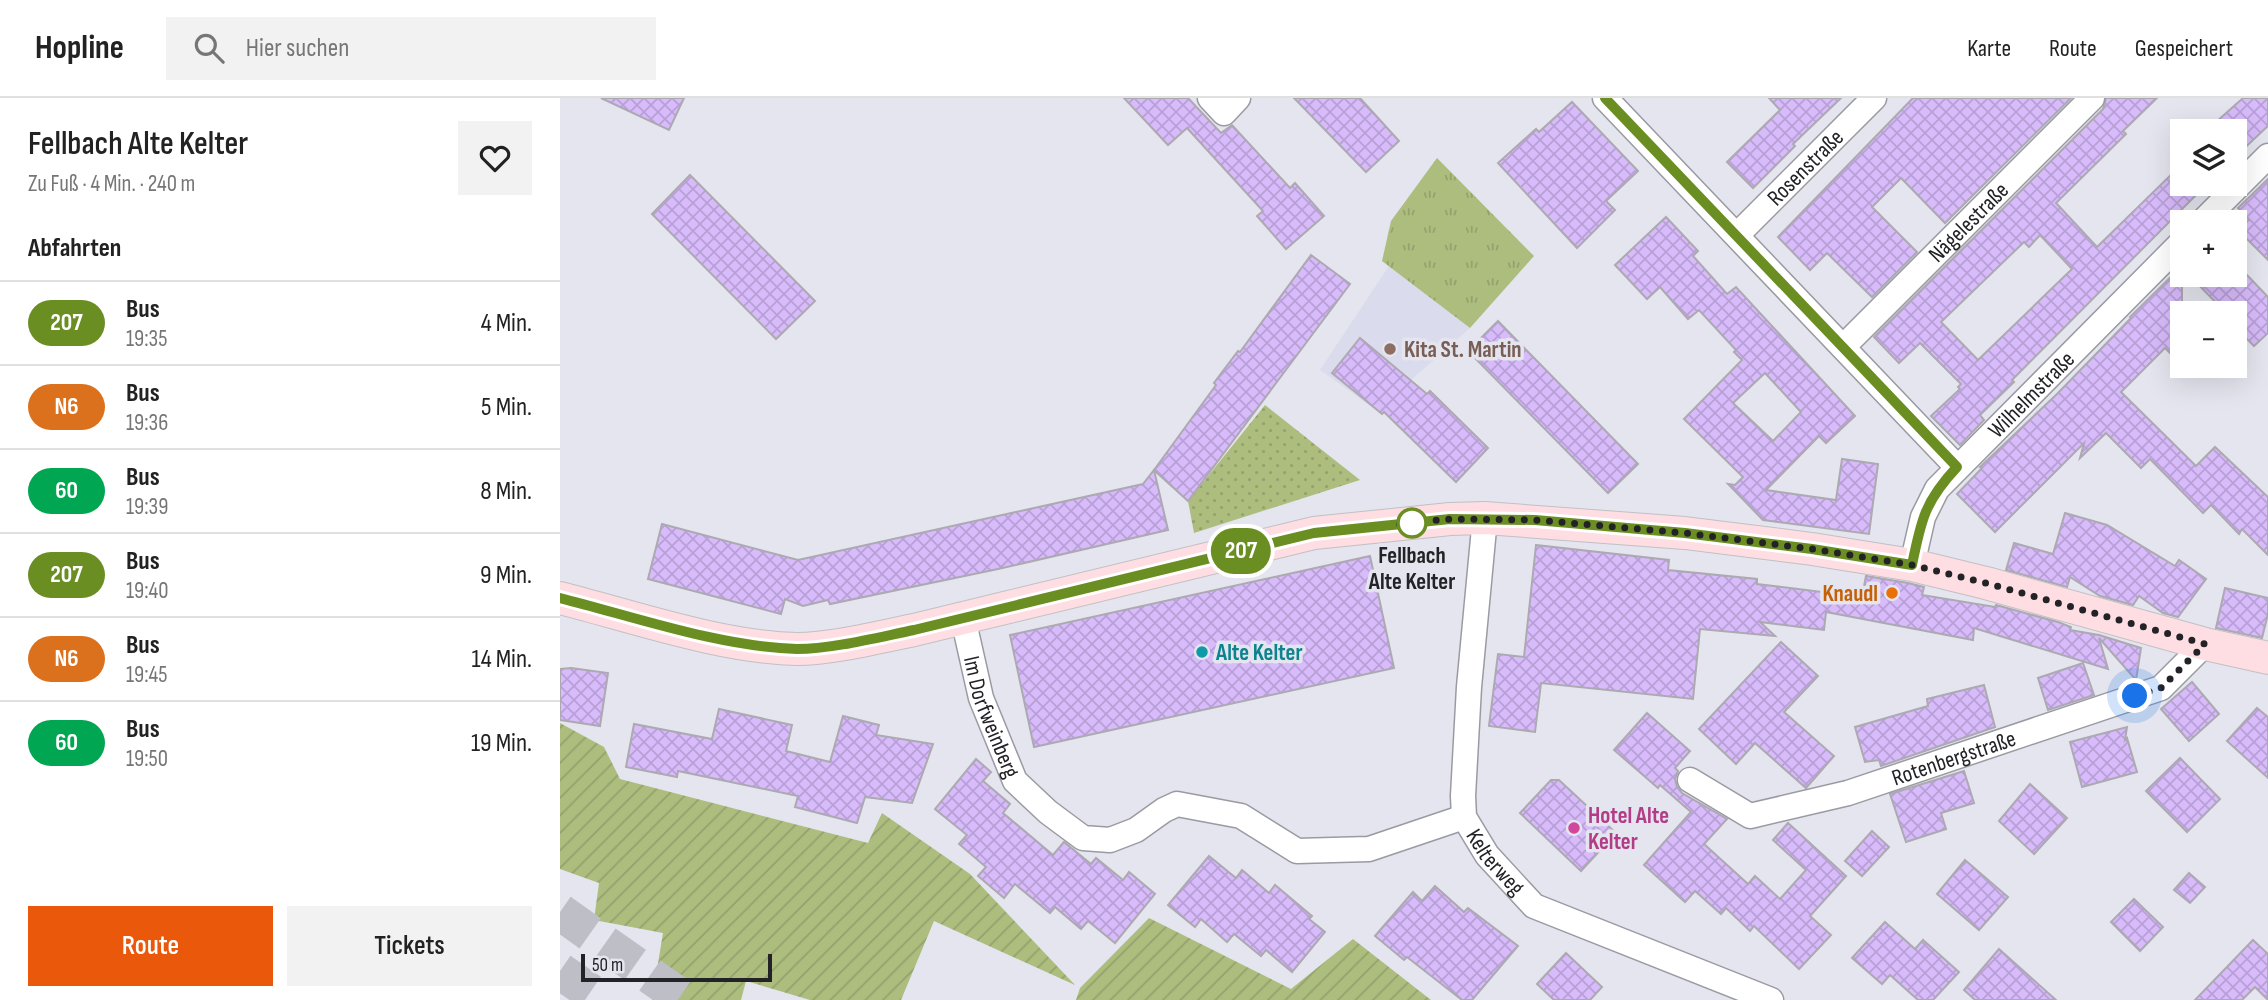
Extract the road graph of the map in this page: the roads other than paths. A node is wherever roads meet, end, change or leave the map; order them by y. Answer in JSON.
{"nodes":[{"id":1,"x":1605,"y":98,"type":"edge"},
{"id":2,"x":1874,"y":98,"type":"edge"},
{"id":3,"x":2092,"y":98,"type":"edge"},
{"id":4,"x":2268,"y":156,"type":"edge"},
{"id":5,"x":2214,"y":210,"type":"edge"},
{"id":6,"x":1737,"y":235,"type":"junction"},
{"id":7,"x":2170,"y":254,"type":"edge"},
{"id":8,"x":1843,"y":347,"type":"junction"},
{"id":9,"x":1957,"y":467,"type":"junction"},
{"id":10,"x":1485,"y":518,"type":"junction"},
{"id":11,"x":1912,"y":565,"type":"junction"},
{"id":12,"x":560,"y":598,"type":"edge"},
{"id":13,"x":963,"y":618,"type":"junction"},
{"id":14,"x":2205,"y":644,"type":"junction"},
{"id":15,"x":2268,"y":658,"type":"edge"},
{"id":16,"x":1690,"y":780,"type":"dead end"},
{"id":17,"x":1464,"y":817,"type":"junction"},
{"id":18,"x":1771,"y":1000,"type":"edge"}],
"edges":[{"from":1,"to":6,"type":"street"},
{"from":2,"to":6,"type":"street","name":"Rosenstraße"},
{"from":3,"to":8,"type":"street","name":"Nägelestraße"},
{"from":4,"to":5,"type":"street"},
{"from":6,"to":8,"type":"street"},
{"from":7,"to":9,"type":"street","name":"Wilhelmstraße"},
{"from":8,"to":9,"type":"street"},
{"from":9,"to":11,"type":"street","name":"Wilhelmstraße"},
{"from":10,"to":11,"type":"main road"},
{"from":10,"to":13,"type":"main road"},
{"from":10,"to":17,"type":"street","name":"Kelterweg"},
{"from":11,"to":14,"type":"main road"},
{"from":12,"to":13,"type":"main road"},
{"from":13,"to":17,"type":"street","name":"Im Dorfweinberg"},
{"from":14,"to":15,"type":"main road"},
{"from":14,"to":16,"type":"street","name":"Rotenbergstraße"},
{"from":17,"to":18,"type":"street","name":"Kelterweg"}]}
